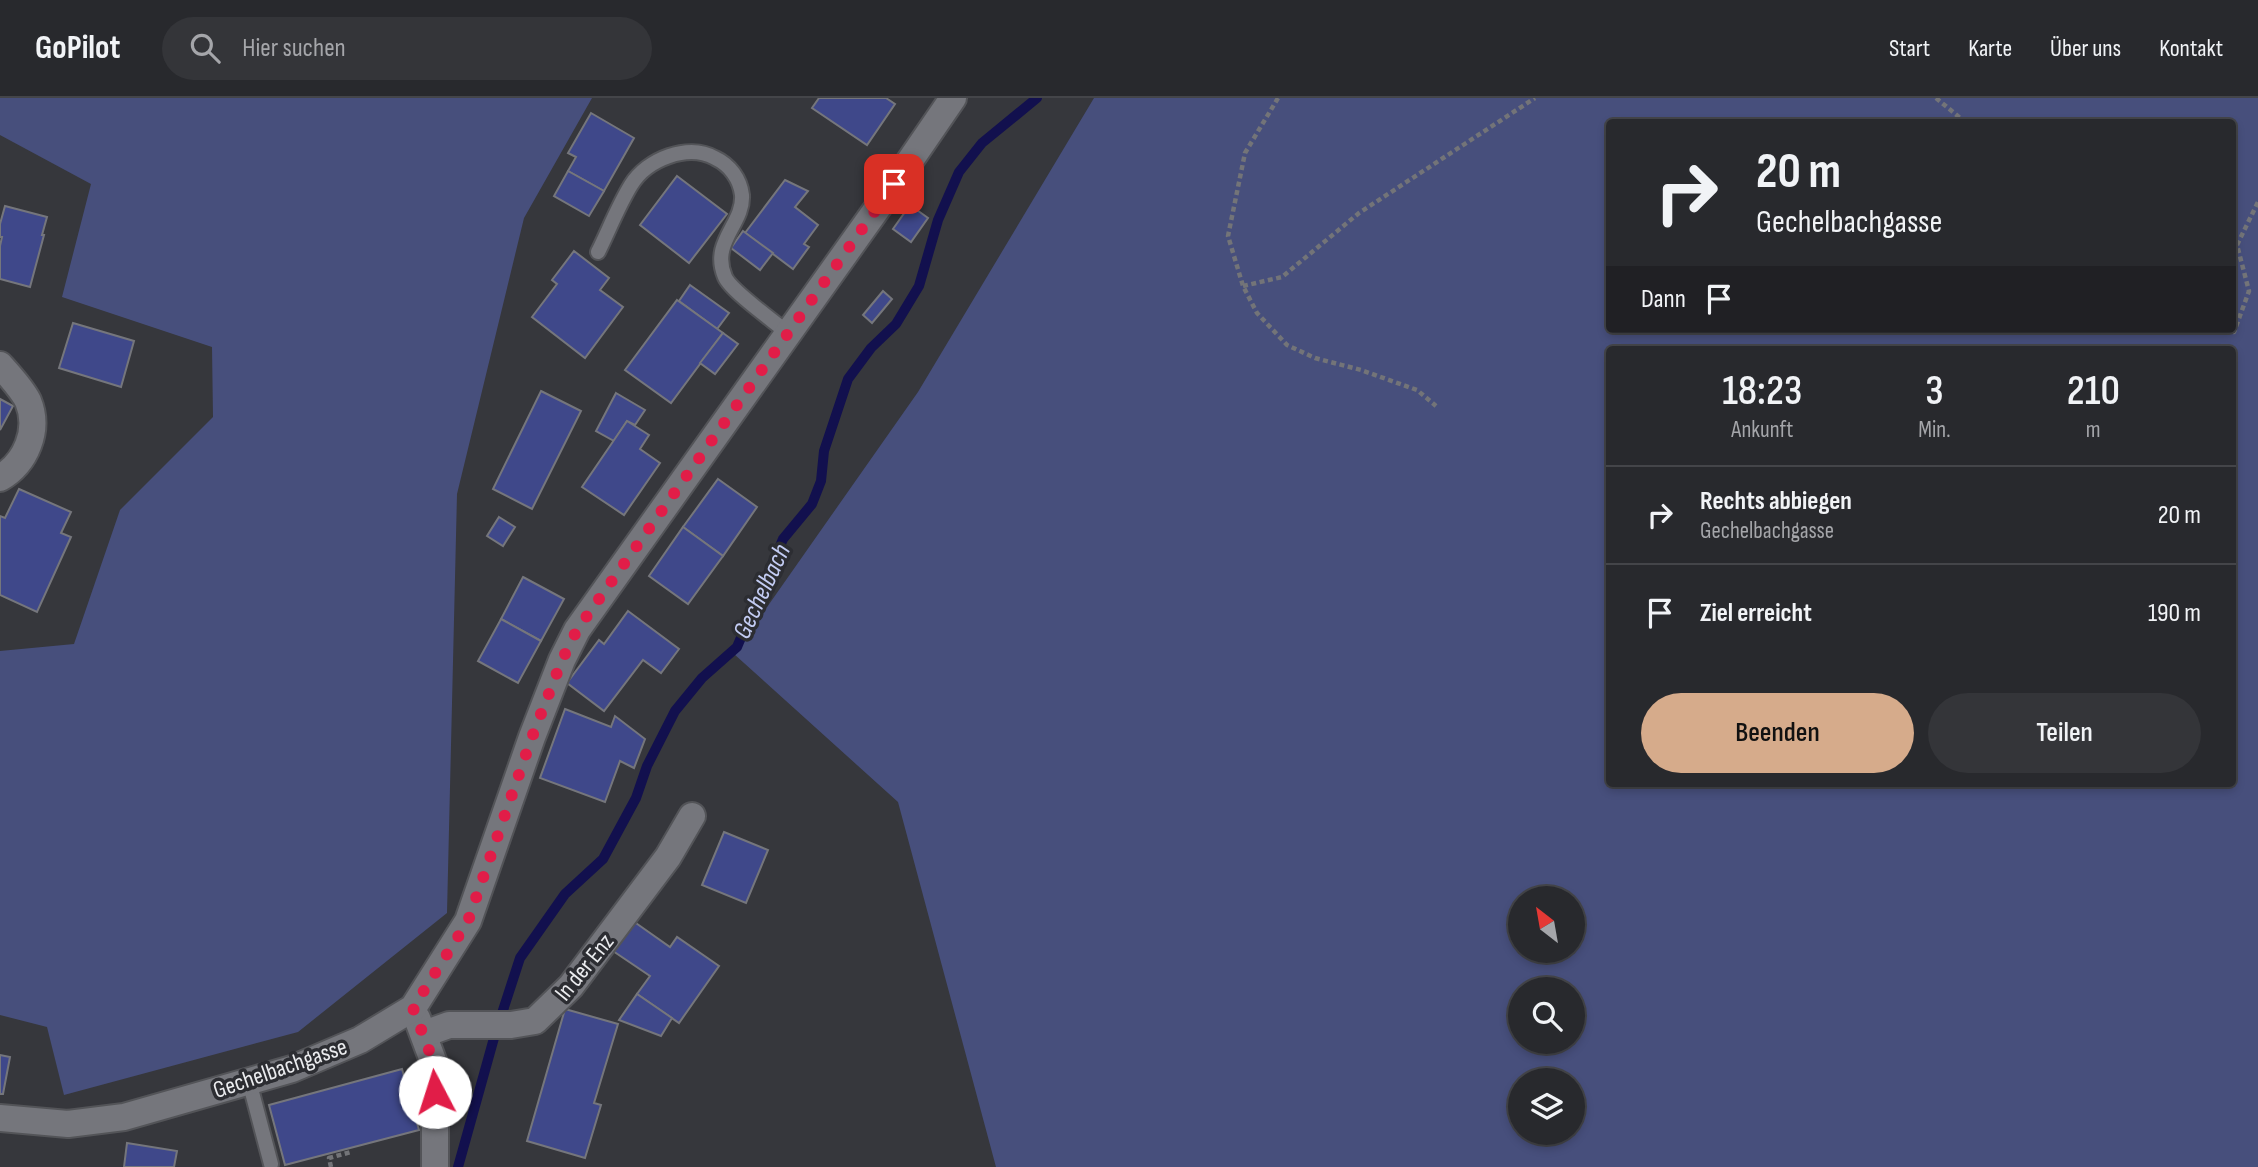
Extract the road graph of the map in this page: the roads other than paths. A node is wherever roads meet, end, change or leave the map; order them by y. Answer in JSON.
{"nodes":[{"id":1,"x":953,"y":98,"type":"edge"},
{"id":2,"x":597,"y":252,"type":"dead end"},
{"id":3,"x":789,"y":334,"type":"junction"},
{"id":4,"x":0,"y":365,"type":"edge"},
{"id":5,"x":0,"y":478,"type":"edge"},
{"id":6,"x":692,"y":816,"type":"dead end"},
{"id":7,"x":413,"y":1008,"type":"junction"},
{"id":8,"x":424,"y":1034,"type":"junction"},
{"id":9,"x":249,"y":1081,"type":"junction"},
{"id":10,"x":0,"y":1118,"type":"edge"},
{"id":11,"x":271,"y":1164,"type":"dead end"},
{"id":12,"x":435,"y":1167,"type":"edge"}],
"edges":[{"from":1,"to":3,"type":"street","name":"Gechelbachgasse"},
{"from":2,"to":3,"type":"lane"},
{"from":3,"to":7,"type":"street","name":"Gechelbachgasse"},
{"from":4,"to":5,"type":"street"},
{"from":6,"to":8,"type":"street","name":"In der Enz"},
{"from":7,"to":8,"type":"street"},
{"from":7,"to":9,"type":"street","name":"Gechelbachgasse"},
{"from":8,"to":12,"type":"street"},
{"from":9,"to":10,"type":"street","name":"Gechelbachgasse"},
{"from":9,"to":11,"type":"lane"}]}
